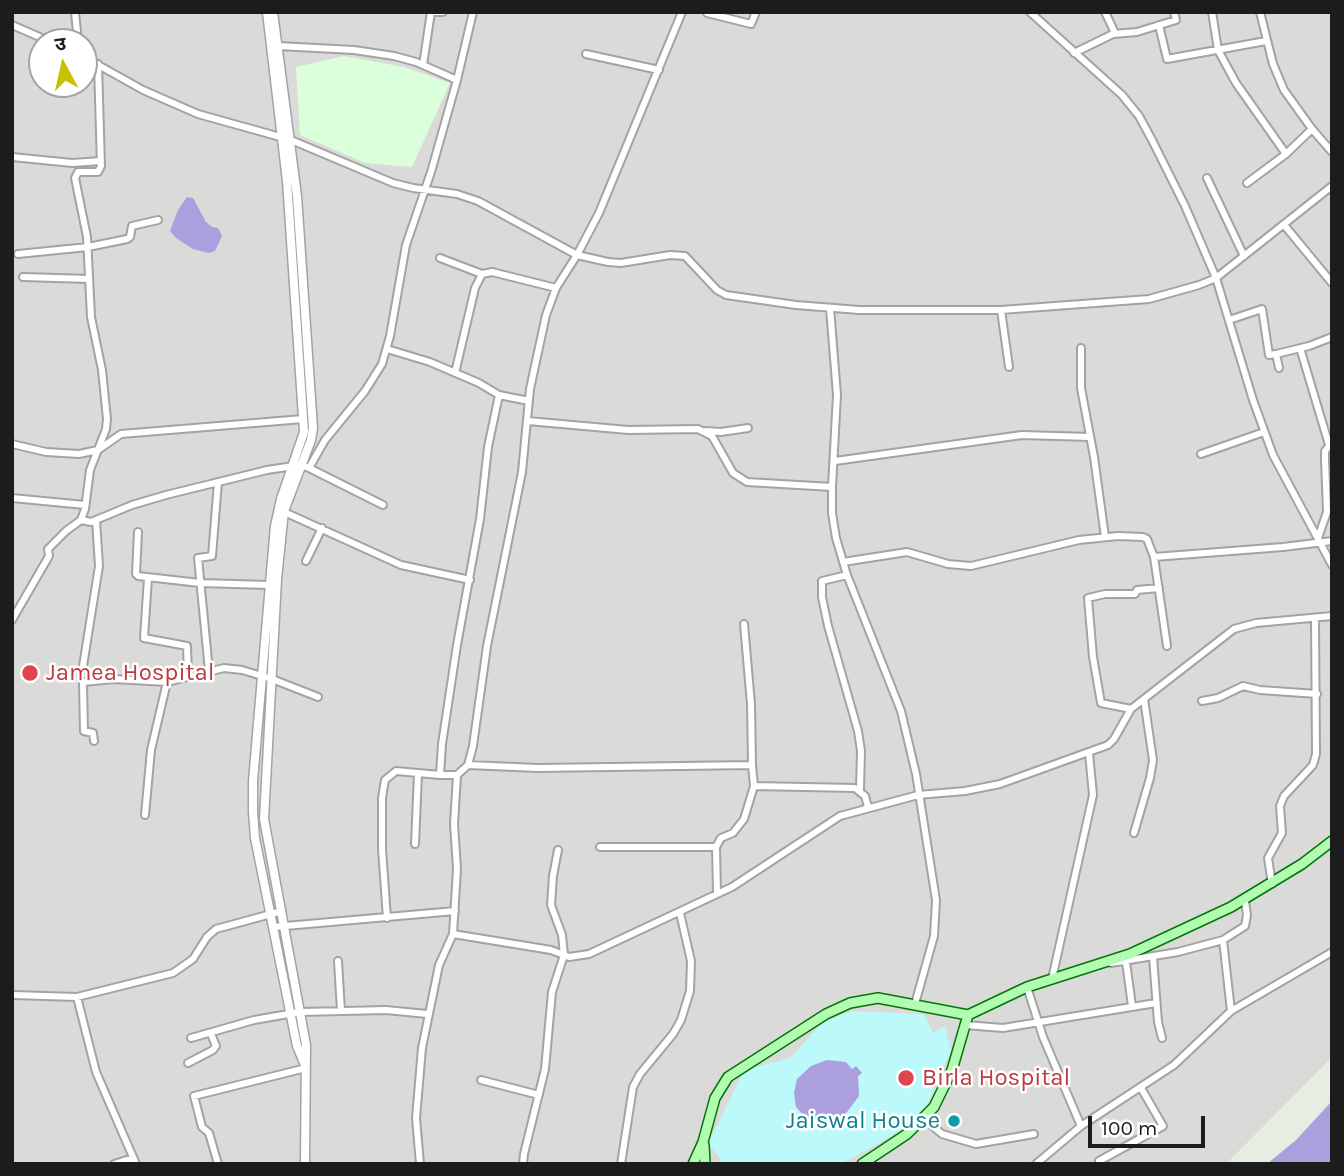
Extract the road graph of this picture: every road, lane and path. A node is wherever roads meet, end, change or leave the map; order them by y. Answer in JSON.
{"nodes":[{"id":1,"x":267,"y":12,"type":"edge"},
{"id":2,"x":273,"y":12,"type":"edge"},
{"id":3,"x":433,"y":12,"type":"edge"},
{"id":4,"x":443,"y":12,"type":"edge"},
{"id":5,"x":473,"y":12,"type":"edge"},
{"id":6,"x":682,"y":12,"type":"edge"},
{"id":7,"x":756,"y":12,"type":"edge"},
{"id":8,"x":1030,"y":12,"type":"edge"},
{"id":9,"x":1105,"y":12,"type":"edge"},
{"id":10,"x":1174,"y":12,"type":"edge"},
{"id":11,"x":1212,"y":12,"type":"edge"},
{"id":12,"x":1260,"y":12,"type":"edge"},
{"id":13,"x":707,"y":13,"type":"edge"},
{"id":14,"x":1159,"y":25,"type":"junction"},
{"id":15,"x":1113,"y":34,"type":"junction"},
{"id":16,"x":1266,"y":41,"type":"junction"},
{"id":17,"x":278,"y":46,"type":"junction"},
{"id":18,"x":1218,"y":50,"type":"junction"},
{"id":19,"x":1074,"y":53,"type":"junction"},
{"id":20,"x":586,"y":54,"type":"dead end"},
{"id":21,"x":98,"y":64,"type":"joint"},
{"id":22,"x":423,"y":65,"type":"junction"},
{"id":23,"x":659,"y":70,"type":"junction"},
{"id":24,"x":457,"y":80,"type":"junction"},
{"id":25,"x":1312,"y":129,"type":"junction"},
{"id":26,"x":287,"y":139,"type":"junction"},
{"id":27,"x":1332,"y":152,"type":"edge"},
{"id":28,"x":1286,"y":154,"type":"junction"},
{"id":29,"x":12,"y":157,"type":"edge"},
{"id":30,"x":101,"y":161,"type":"junction"},
{"id":31,"x":1207,"y":178,"type":"dead end"},
{"id":32,"x":1247,"y":183,"type":"dead end"},
{"id":33,"x":1332,"y":186,"type":"edge"},
{"id":34,"x":425,"y":190,"type":"junction"},
{"id":35,"x":158,"y":220,"type":"dead end"},
{"id":36,"x":1285,"y":226,"type":"junction"},
{"id":37,"x":88,"y":247,"type":"junction"},
{"id":38,"x":18,"y":254,"type":"dead end"},
{"id":39,"x":577,"y":255,"type":"junction"},
{"id":40,"x":1244,"y":257,"type":"junction"},
{"id":41,"x":440,"y":258,"type":"dead end"},
{"id":42,"x":482,"y":274,"type":"junction"},
{"id":43,"x":23,"y":277,"type":"dead end"},
{"id":44,"x":1216,"y":278,"type":"junction"},
{"id":45,"x":89,"y":279,"type":"junction"},
{"id":46,"x":1332,"y":282,"type":"edge"},
{"id":47,"x":556,"y":288,"type":"junction"},
{"id":48,"x":830,"y":308,"type":"junction"},
{"id":49,"x":1001,"y":310,"type":"junction"},
{"id":50,"x":1229,"y":320,"type":"junction"},
{"id":51,"x":1332,"y":337,"type":"edge"},
{"id":52,"x":1081,"y":348,"type":"dead end"},
{"id":53,"x":1300,"y":348,"type":"junction"},
{"id":54,"x":387,"y":349,"type":"junction"},
{"id":55,"x":1276,"y":354,"type":"junction"},
{"id":56,"x":1009,"y":367,"type":"dead end"},
{"id":57,"x":1279,"y":368,"type":"dead end"},
{"id":58,"x":455,"y":373,"type":"junction"},
{"id":59,"x":499,"y":395,"type":"junction"},
{"id":60,"x":529,"y":401,"type":"junction"},
{"id":61,"x":303,"y":419,"type":"junction"},
{"id":62,"x":527,"y":422,"type":"junction"},
{"id":63,"x":748,"y":428,"type":"dead end"},
{"id":64,"x":704,"y":431,"type":"junction"},
{"id":65,"x":1264,"y":432,"type":"junction"},
{"id":66,"x":1090,"y":437,"type":"junction"},
{"id":67,"x":1331,"y":443,"type":"edge"},
{"id":68,"x":12,"y":444,"type":"edge"},
{"id":69,"x":98,"y":450,"type":"junction"},
{"id":70,"x":1201,"y":454,"type":"dead end"},
{"id":71,"x":835,"y":461,"type":"junction"},
{"id":72,"x":300,"y":467,"type":"junction"},
{"id":73,"x":218,"y":482,"type":"junction"},
{"id":74,"x":832,"y":487,"type":"junction"},
{"id":75,"x":12,"y":498,"type":"edge"},
{"id":76,"x":85,"y":505,"type":"junction"},
{"id":77,"x":383,"y":505,"type":"dead end"},
{"id":78,"x":281,"y":510,"type":"junction"},
{"id":79,"x":81,"y":520,"type":"junction"},
{"id":80,"x":96,"y":520,"type":"junction"},
{"id":81,"x":322,"y":528,"type":"junction"},
{"id":82,"x":138,"y":532,"type":"dead end"},
{"id":83,"x":1105,"y":537,"type":"junction"},
{"id":84,"x":1319,"y":540,"type":"junction"},
{"id":85,"x":1332,"y":541,"type":"edge"},
{"id":86,"x":1154,"y":557,"type":"junction"},
{"id":87,"x":306,"y":561,"type":"dead end"},
{"id":88,"x":843,"y":562,"type":"junction"},
{"id":89,"x":1332,"y":565,"type":"edge"},
{"id":90,"x":847,"y":575,"type":"junction"},
{"id":91,"x":148,"y":578,"type":"junction"},
{"id":92,"x":470,"y":580,"type":"junction"},
{"id":93,"x":200,"y":583,"type":"junction"},
{"id":94,"x":269,"y":586,"type":"junction"},
{"id":95,"x":1159,"y":587,"type":"junction"},
{"id":96,"x":1332,"y":616,"type":"edge"},
{"id":97,"x":1315,"y":619,"type":"junction"},
{"id":98,"x":12,"y":620,"type":"edge"},
{"id":99,"x":744,"y":624,"type":"dead end"},
{"id":100,"x":1167,"y":646,"type":"dead end"},
{"id":101,"x":83,"y":666,"type":"dead end"},
{"id":102,"x":209,"y":671,"type":"junction"},
{"id":103,"x":188,"y":676,"type":"junction"},
{"id":104,"x":261,"y":676,"type":"junction"},
{"id":105,"x":272,"y":678,"type":"junction"},
{"id":106,"x":167,"y":682,"type":"junction"},
{"id":107,"x":1317,"y":694,"type":"junction"},
{"id":108,"x":318,"y":697,"type":"dead end"},
{"id":109,"x":1144,"y":699,"type":"junction"},
{"id":110,"x":1202,"y":701,"type":"dead end"},
{"id":111,"x":1131,"y":709,"type":"junction"},
{"id":112,"x":94,"y":741,"type":"dead end"},
{"id":113,"x":1089,"y":753,"type":"junction"},
{"id":114,"x":468,"y":765,"type":"junction"},
{"id":115,"x":752,"y":765,"type":"junction"},
{"id":116,"x":418,"y":774,"type":"junction"},
{"id":117,"x":440,"y":775,"type":"junction"},
{"id":118,"x":457,"y":775,"type":"junction"},
{"id":119,"x":754,"y":786,"type":"junction"},
{"id":120,"x":860,"y":789,"type":"junction"},
{"id":121,"x":918,"y":795,"type":"junction"},
{"id":122,"x":868,"y":807,"type":"junction"},
{"id":123,"x":145,"y":815,"type":"dead end"},
{"id":124,"x":1134,"y":833,"type":"dead end"},
{"id":125,"x":1332,"y":841,"type":"edge"},
{"id":126,"x":415,"y":844,"type":"dead end"},
{"id":127,"x":600,"y":847,"type":"dead end"},
{"id":128,"x":716,"y":847,"type":"junction"},
{"id":129,"x":558,"y":850,"type":"dead end"},
{"id":130,"x":1272,"y":884,"type":"junction"},
{"id":131,"x":717,"y":894,"type":"junction"},
{"id":132,"x":1245,"y":901,"type":"junction"},
{"id":133,"x":282,"y":911,"type":"junction"},
{"id":134,"x":455,"y":911,"type":"junction"},
{"id":135,"x":680,"y":913,"type":"junction"},
{"id":136,"x":271,"y":914,"type":"junction"},
{"id":137,"x":387,"y":918,"type":"junction"},
{"id":138,"x":285,"y":926,"type":"junction"},
{"id":139,"x":274,"y":927,"type":"junction"},
{"id":140,"x":453,"y":933,"type":"junction"},
{"id":141,"x":1223,"y":940,"type":"junction"},
{"id":142,"x":1332,"y":952,"type":"edge"},
{"id":143,"x":564,"y":955,"type":"junction"},
{"id":144,"x":1153,"y":957,"type":"junction"},
{"id":145,"x":338,"y":961,"type":"dead end"},
{"id":146,"x":1126,"y":962,"type":"junction"},
{"id":147,"x":1099,"y":965,"type":"junction"},
{"id":148,"x":1052,"y":979,"type":"junction"},
{"id":149,"x":1027,"y":987,"type":"junction"},
{"id":150,"x":12,"y":995,"type":"edge"},
{"id":151,"x":77,"y":997,"type":"junction"},
{"id":152,"x":1156,"y":1003,"type":"junction"},
{"id":153,"x":915,"y":1004,"type":"junction"},
{"id":154,"x":1132,"y":1006,"type":"junction"},
{"id":155,"x":341,"y":1011,"type":"junction"},
{"id":156,"x":1231,"y":1011,"type":"junction"},
{"id":157,"x":295,"y":1013,"type":"junction"},
{"id":158,"x":427,"y":1014,"type":"junction"},
{"id":159,"x":968,"y":1015,"type":"junction"},
{"id":160,"x":1038,"y":1021,"type":"junction"},
{"id":161,"x":965,"y":1026,"type":"junction"},
{"id":162,"x":211,"y":1034,"type":"junction"},
{"id":163,"x":191,"y":1038,"type":"dead end"},
{"id":164,"x":1162,"y":1038,"type":"dead end"},
{"id":165,"x":188,"y":1063,"type":"dead end"},
{"id":166,"x":306,"y":1068,"type":"junction"},
{"id":167,"x":481,"y":1080,"type":"dead end"},
{"id":168,"x":1142,"y":1088,"type":"junction"},
{"id":169,"x":539,"y":1095,"type":"junction"},
{"id":170,"x":924,"y":1119,"type":"junction"},
{"id":171,"x":1081,"y":1126,"type":"junction"},
{"id":172,"x":1034,"y":1134,"type":"dead end"},
{"id":173,"x":703,"y":1142,"type":"junction"},
{"id":174,"x":135,"y":1161,"type":"edge"},
{"id":175,"x":1099,"y":1161,"type":"dead end"},
{"id":176,"x":867,"y":1163,"type":"edge"},
{"id":177,"x":114,"y":1164,"type":"edge"},
{"id":178,"x":218,"y":1164,"type":"edge"},
{"id":179,"x":304,"y":1164,"type":"edge"},
{"id":180,"x":420,"y":1164,"type":"edge"},
{"id":181,"x":523,"y":1164,"type":"edge"},
{"id":182,"x":621,"y":1164,"type":"edge"},
{"id":183,"x":693,"y":1164,"type":"edge"},
{"id":184,"x":705,"y":1164,"type":"edge"},
{"id":185,"x":1036,"y":1164,"type":"edge"}],
"edges":[{"from":1,"to":26,"type":"street"},
{"from":2,"to":17,"type":"street"},
{"from":3,"to":4,"type":"street"},
{"from":3,"to":22,"type":"street"},
{"from":5,"to":24,"type":"street"},
{"from":6,"to":23,"type":"street"},
{"from":7,"to":13,"type":"street"},
{"from":8,"to":19,"type":"street"},
{"from":9,"to":15,"type":"street"},
{"from":10,"to":14,"type":"street"},
{"from":11,"to":18,"type":"street"},
{"from":12,"to":16,"type":"street"},
{"from":14,"to":15,"type":"street"},
{"from":14,"to":18,"type":"street"},
{"from":15,"to":19,"type":"street"},
{"from":16,"to":18,"type":"street"},
{"from":16,"to":25,"type":"street"},
{"from":17,"to":22,"type":"street"},
{"from":17,"to":26,"type":"street"},
{"from":18,"to":28,"type":"street"},
{"from":19,"to":44,"type":"street"},
{"from":20,"to":23,"type":"street"},
{"from":21,"to":26,"type":"street"},
{"from":21,"to":30,"type":"street"},
{"from":22,"to":24,"type":"street"},
{"from":23,"to":39,"type":"street"},
{"from":24,"to":34,"type":"street"},
{"from":25,"to":27,"type":"street"},
{"from":25,"to":28,"type":"street"},
{"from":26,"to":34,"type":"street"},
{"from":26,"to":61,"type":"street"},
{"from":26,"to":72,"type":"street"},
{"from":28,"to":32,"type":"street"},
{"from":29,"to":30,"type":"street"},
{"from":30,"to":37,"type":"street"},
{"from":31,"to":40,"type":"street"},
{"from":33,"to":36,"type":"street"},
{"from":34,"to":39,"type":"street"},
{"from":34,"to":54,"type":"street"},
{"from":35,"to":37,"type":"street"},
{"from":36,"to":40,"type":"street"},
{"from":36,"to":46,"type":"street"},
{"from":37,"to":38,"type":"street"},
{"from":37,"to":45,"type":"street"},
{"from":39,"to":47,"type":"street"},
{"from":39,"to":48,"type":"street"},
{"from":40,"to":44,"type":"street"},
{"from":41,"to":42,"type":"street"},
{"from":42,"to":47,"type":"street"},
{"from":42,"to":58,"type":"street"},
{"from":43,"to":45,"type":"street"},
{"from":44,"to":49,"type":"street"},
{"from":44,"to":50,"type":"street"},
{"from":45,"to":69,"type":"street"},
{"from":47,"to":60,"type":"street"},
{"from":48,"to":49,"type":"street"},
{"from":48,"to":71,"type":"street"},
{"from":49,"to":56,"type":"street"},
{"from":50,"to":55,"type":"street"},
{"from":50,"to":65,"type":"street"},
{"from":51,"to":53,"type":"street"},
{"from":52,"to":66,"type":"street"},
{"from":53,"to":55,"type":"street"},
{"from":53,"to":67,"type":"street"},
{"from":54,"to":58,"type":"street"},
{"from":54,"to":72,"type":"street"},
{"from":55,"to":57,"type":"street"},
{"from":58,"to":59,"type":"street"},
{"from":59,"to":60,"type":"street"},
{"from":59,"to":92,"type":"street"},
{"from":60,"to":62,"type":"street"},
{"from":61,"to":69,"type":"street"},
{"from":61,"to":72,"type":"street"},
{"from":62,"to":64,"type":"street"},
{"from":62,"to":114,"type":"street"},
{"from":63,"to":64,"type":"street"},
{"from":64,"to":74,"type":"street"},
{"from":65,"to":70,"type":"street"},
{"from":65,"to":84,"type":"street"},
{"from":66,"to":71,"type":"street"},
{"from":66,"to":83,"type":"street"},
{"from":67,"to":84,"type":"street"},
{"from":68,"to":69,"type":"street"},
{"from":69,"to":76,"type":"street"},
{"from":71,"to":74,"type":"street"},
{"from":72,"to":73,"type":"street"},
{"from":72,"to":77,"type":"street"},
{"from":72,"to":78,"type":"street"},
{"from":73,"to":80,"type":"street"},
{"from":73,"to":93,"type":"street"},
{"from":74,"to":88,"type":"street"},
{"from":75,"to":76,"type":"street"},
{"from":76,"to":79,"type":"street"},
{"from":78,"to":81,"type":"street"},
{"from":78,"to":94,"type":"street"},
{"from":78,"to":105,"type":"street"},
{"from":79,"to":80,"type":"street"},
{"from":79,"to":98,"type":"street"},
{"from":80,"to":101,"type":"street"},
{"from":81,"to":87,"type":"street"},
{"from":81,"to":92,"type":"street"},
{"from":82,"to":91,"type":"street"},
{"from":83,"to":86,"type":"street"},
{"from":83,"to":88,"type":"street"},
{"from":84,"to":85,"type":"street"},
{"from":84,"to":86,"type":"street"},
{"from":84,"to":89,"type":"street"},
{"from":86,"to":95,"type":"street"},
{"from":88,"to":90,"type":"street"},
{"from":90,"to":120,"type":"street"},
{"from":90,"to":121,"type":"street"},
{"from":91,"to":93,"type":"street"},
{"from":91,"to":103,"type":"street"},
{"from":92,"to":117,"type":"street"},
{"from":93,"to":94,"type":"street"},
{"from":93,"to":102,"type":"street"},
{"from":94,"to":104,"type":"street"},
{"from":95,"to":100,"type":"street"},
{"from":95,"to":111,"type":"street"},
{"from":96,"to":97,"type":"street"},
{"from":97,"to":107,"type":"street"},
{"from":97,"to":109,"type":"street"},
{"from":99,"to":115,"type":"street"},
{"from":102,"to":103,"type":"street"},
{"from":102,"to":104,"type":"street"},
{"from":103,"to":106,"type":"street"},
{"from":104,"to":105,"type":"street"},
{"from":104,"to":136,"type":"street"},
{"from":105,"to":108,"type":"street"},
{"from":105,"to":133,"type":"street"},
{"from":106,"to":112,"type":"street"},
{"from":106,"to":123,"type":"street"},
{"from":107,"to":110,"type":"street"},
{"from":107,"to":130,"type":"street"},
{"from":109,"to":111,"type":"street"},
{"from":109,"to":124,"type":"street"},
{"from":111,"to":113,"type":"street"},
{"from":113,"to":121,"type":"street"},
{"from":113,"to":148,"type":"street"},
{"from":114,"to":115,"type":"street"},
{"from":114,"to":118,"type":"street"},
{"from":115,"to":119,"type":"street"},
{"from":116,"to":117,"type":"street"},
{"from":116,"to":126,"type":"street"},
{"from":116,"to":137,"type":"street"},
{"from":117,"to":118,"type":"street"},
{"from":118,"to":134,"type":"street"},
{"from":119,"to":120,"type":"street"},
{"from":119,"to":128,"type":"street"},
{"from":120,"to":122,"type":"street"},
{"from":121,"to":122,"type":"street"},
{"from":121,"to":153,"type":"street"},
{"from":122,"to":131,"type":"street"},
{"from":125,"to":130,"type":"main road"},
{"from":127,"to":128,"type":"street"},
{"from":128,"to":131,"type":"street"},
{"from":129,"to":143,"type":"street"},
{"from":130,"to":132,"type":"main road"},
{"from":131,"to":135,"type":"street"},
{"from":132,"to":141,"type":"street"},
{"from":132,"to":147,"type":"main road"},
{"from":133,"to":136,"type":"street"},
{"from":133,"to":138,"type":"street"},
{"from":134,"to":137,"type":"street"},
{"from":134,"to":140,"type":"street"},
{"from":135,"to":143,"type":"street"},
{"from":135,"to":182,"type":"street"},
{"from":136,"to":139,"type":"street"},
{"from":136,"to":151,"type":"street"},
{"from":137,"to":138,"type":"street"},
{"from":138,"to":139,"type":"street"},
{"from":138,"to":157,"type":"street"},
{"from":139,"to":157,"type":"street"},
{"from":140,"to":143,"type":"street"},
{"from":140,"to":158,"type":"street"},
{"from":141,"to":144,"type":"street"},
{"from":141,"to":156,"type":"street"},
{"from":142,"to":156,"type":"street"},
{"from":143,"to":169,"type":"street"},
{"from":144,"to":146,"type":"street"},
{"from":144,"to":152,"type":"street"},
{"from":145,"to":155,"type":"street"},
{"from":146,"to":147,"type":"street"},
{"from":146,"to":154,"type":"street"},
{"from":147,"to":148,"type":"main road"},
{"from":148,"to":149,"type":"main road"},
{"from":149,"to":159,"type":"main road"},
{"from":149,"to":160,"type":"street"},
{"from":150,"to":151,"type":"street"},
{"from":151,"to":174,"type":"street"},
{"from":152,"to":154,"type":"street"},
{"from":152,"to":164,"type":"street"},
{"from":153,"to":159,"type":"main road"},
{"from":153,"to":173,"type":"main road"},
{"from":154,"to":160,"type":"street"},
{"from":155,"to":157,"type":"street"},
{"from":155,"to":158,"type":"street"},
{"from":156,"to":168,"type":"street"},
{"from":157,"to":162,"type":"street"},
{"from":157,"to":166,"type":"street"},
{"from":158,"to":180,"type":"street"},
{"from":159,"to":161,"type":"main road"},
{"from":160,"to":161,"type":"street"},
{"from":160,"to":171,"type":"street"},
{"from":161,"to":170,"type":"main road"},
{"from":162,"to":163,"type":"street"},
{"from":162,"to":165,"type":"street"},
{"from":166,"to":178,"type":"street"},
{"from":166,"to":179,"type":"street"},
{"from":167,"to":169,"type":"street"},
{"from":168,"to":171,"type":"street"},
{"from":168,"to":175,"type":"street"},
{"from":169,"to":181,"type":"street"},
{"from":170,"to":172,"type":"street"},
{"from":170,"to":176,"type":"main road"},
{"from":171,"to":185,"type":"street"},
{"from":173,"to":183,"type":"main road"},
{"from":173,"to":184,"type":"main road"},
{"from":174,"to":177,"type":"street"}]}
